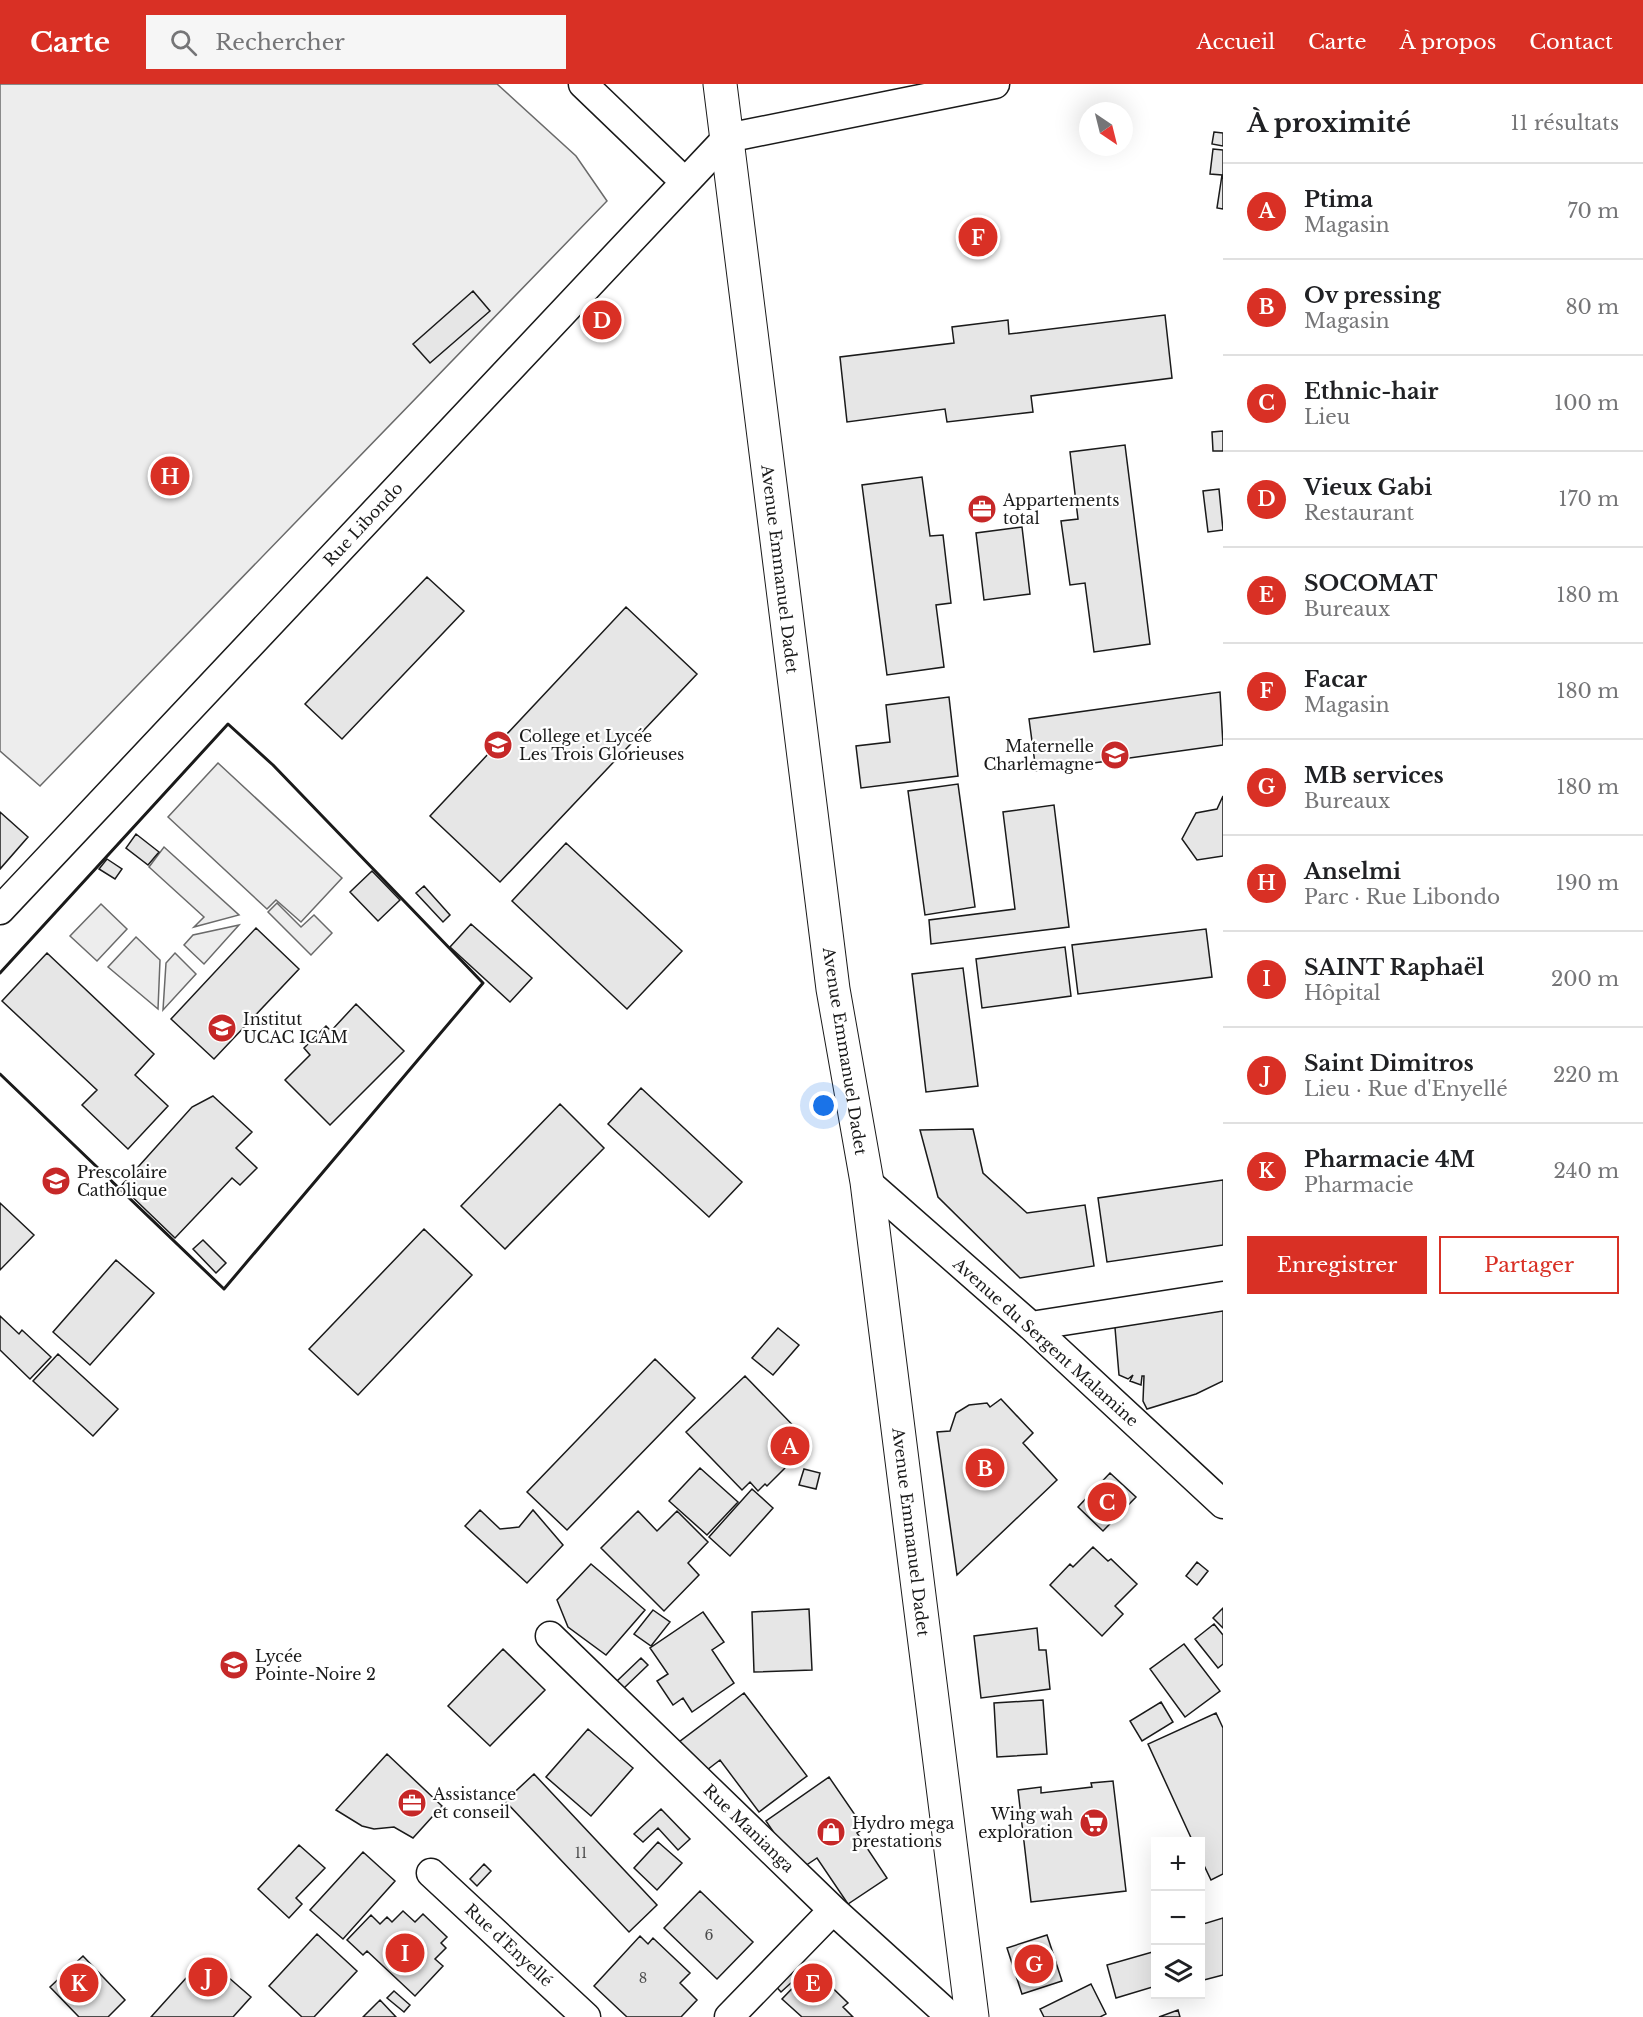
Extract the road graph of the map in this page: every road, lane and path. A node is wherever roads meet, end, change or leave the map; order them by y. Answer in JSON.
{"nodes":[{"id":1,"x":584,"y":84,"type":"edge"},
{"id":2,"x":720,"y":84,"type":"edge"},
{"id":3,"x":995,"y":84,"type":"edge"},
{"id":4,"x":727,"y":138,"type":"junction"},
{"id":5,"x":685,"y":183,"type":"junction"},
{"id":6,"x":0,"y":910,"type":"edge"},
{"id":7,"x":867,"y":1182,"type":"junction"},
{"id":8,"x":1223,"y":1296,"type":"edge"},
{"id":9,"x":1031,"y":1326,"type":"junction"},
{"id":10,"x":1223,"y":1504,"type":"edge"},
{"id":11,"x":550,"y":1636,"type":"dead end"},
{"id":12,"x":431,"y":1873,"type":"dead end"},
{"id":13,"x":833,"y":1910,"type":"junction"},
{"id":14,"x":586,"y":2017,"type":"edge"},
{"id":15,"x":729,"y":2017,"type":"edge"},
{"id":16,"x":951,"y":2017,"type":"edge"},
{"id":17,"x":972,"y":2017,"type":"edge"}],
"edges":[{"from":1,"to":5,"type":"street"},
{"from":2,"to":4,"type":"main road","name":"Avenue Emmanuel Dadet"},
{"from":3,"to":4,"type":"street"},
{"from":4,"to":5,"type":"street","name":"Rue Libondo"},
{"from":4,"to":7,"type":"main road","name":"Avenue Emmanuel Dadet"},
{"from":5,"to":6,"type":"street","name":"Rue Libondo"},
{"from":7,"to":9,"type":"street","name":"Avenue du Sergent Malamine"},
{"from":7,"to":17,"type":"main road","name":"Avenue Emmanuel Dadet"},
{"from":8,"to":9,"type":"street"},
{"from":9,"to":10,"type":"street","name":"Avenue du Sergent Malamine"},
{"from":11,"to":13,"type":"street","name":"Rue Manianga"},
{"from":12,"to":14,"type":"street","name":"Rue d'Enyellé"},
{"from":13,"to":15,"type":"street"},
{"from":13,"to":16,"type":"street","name":"Rue Manianga"}]}
